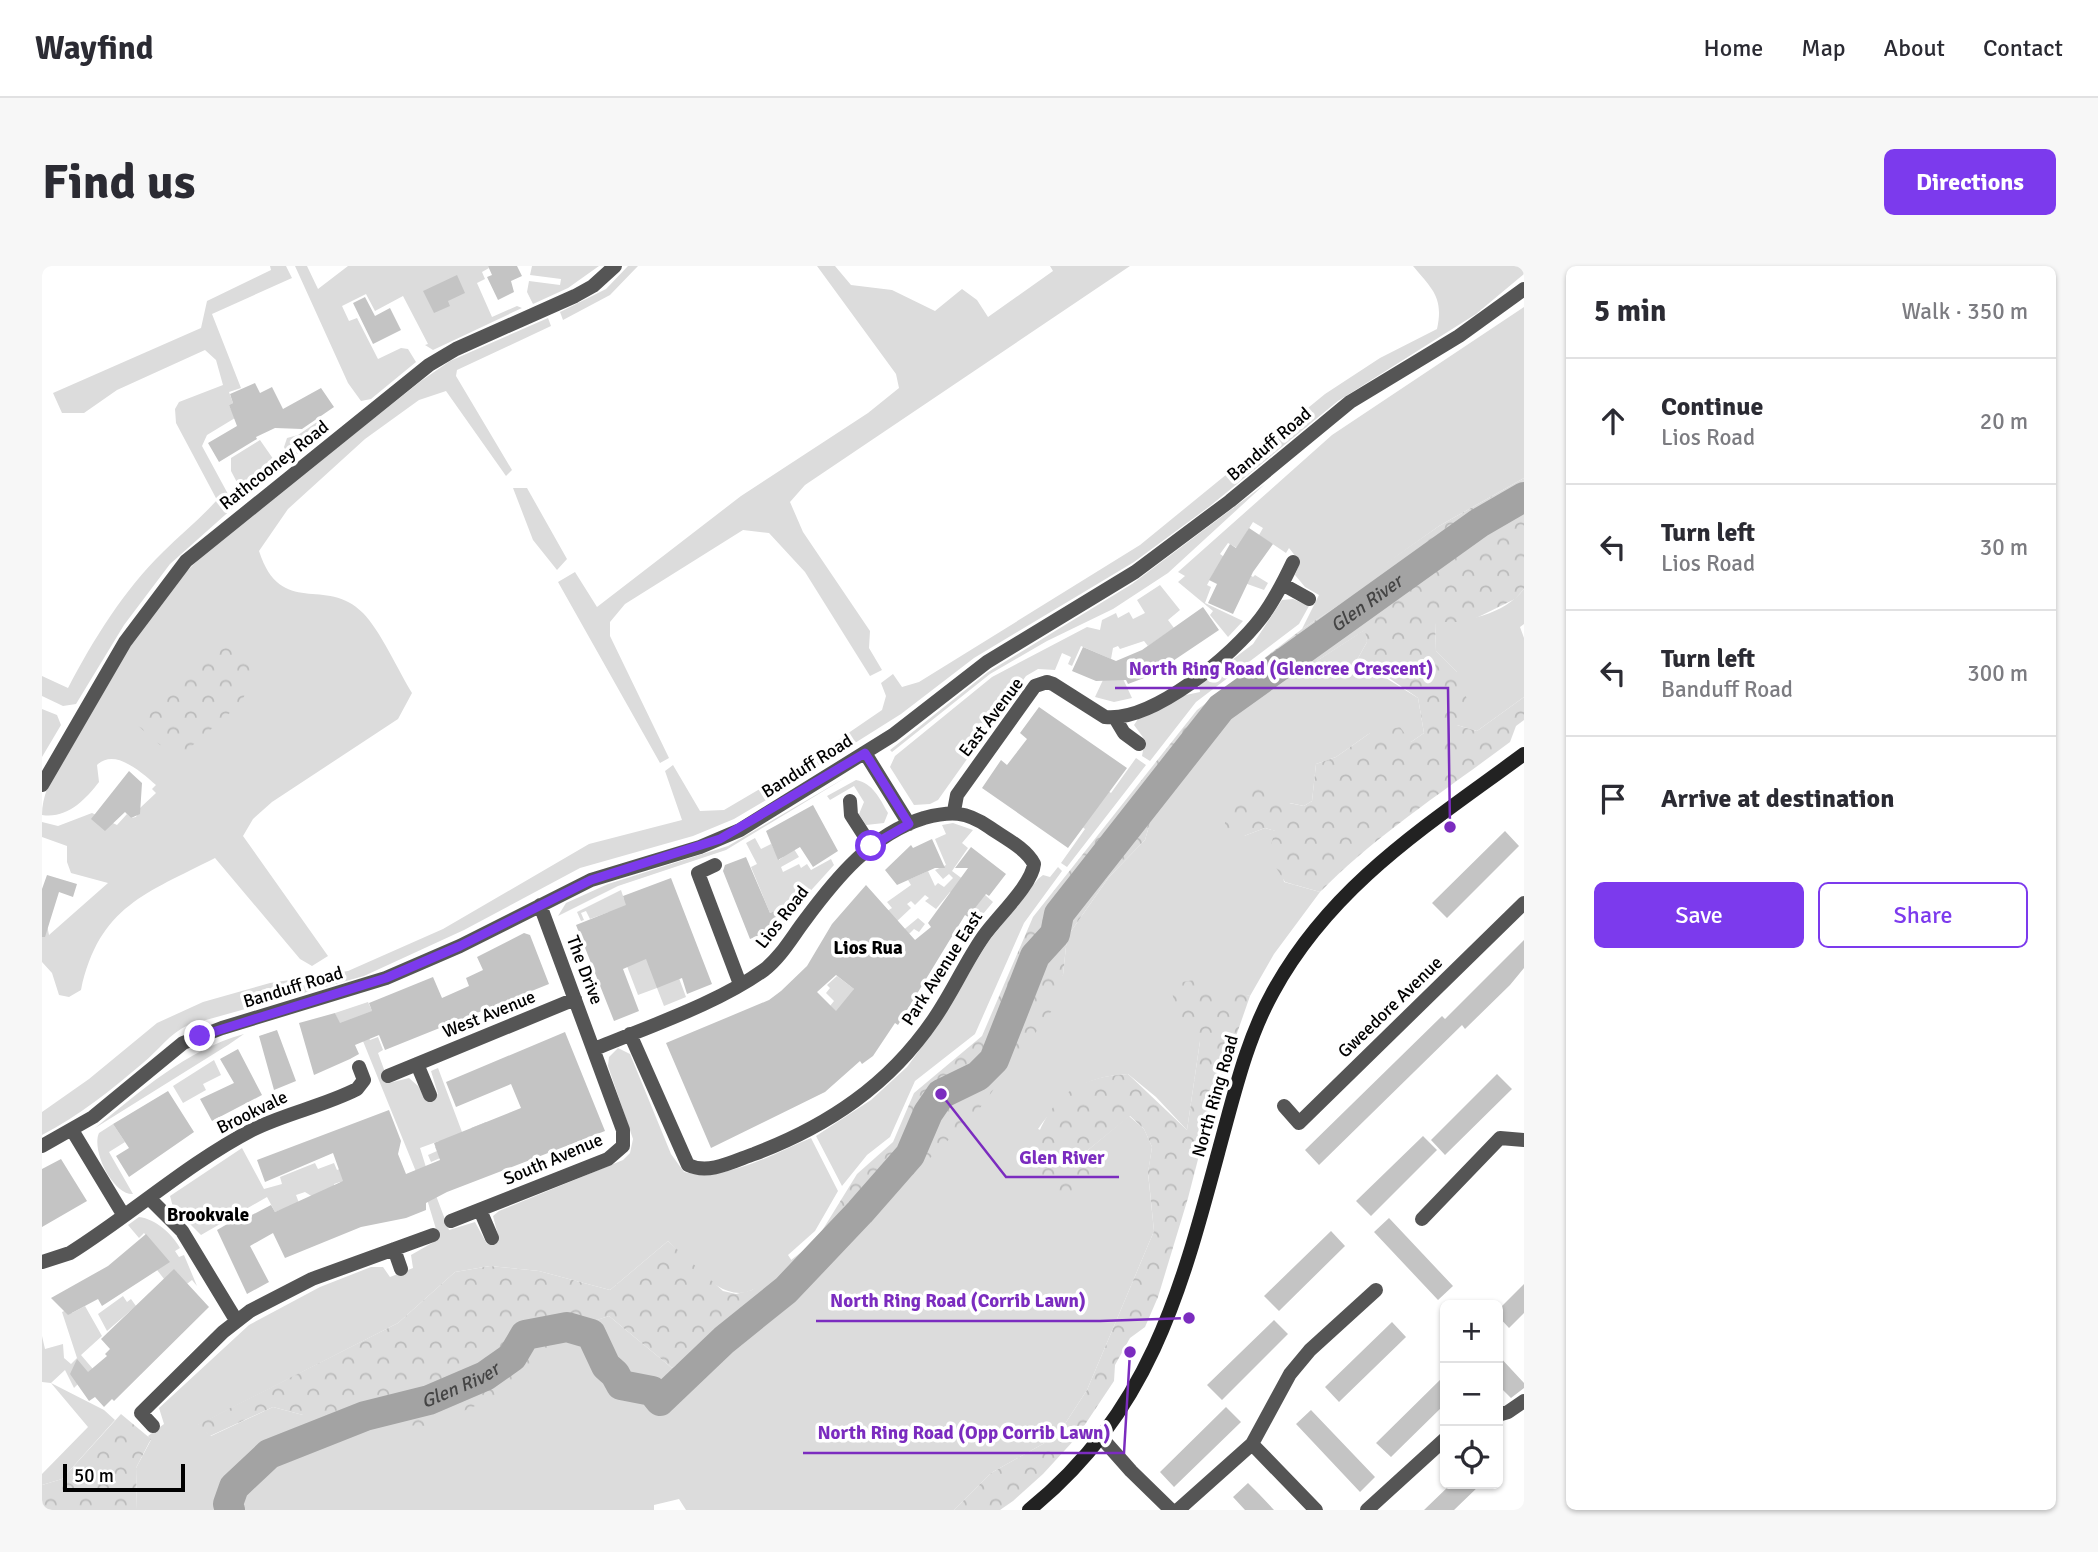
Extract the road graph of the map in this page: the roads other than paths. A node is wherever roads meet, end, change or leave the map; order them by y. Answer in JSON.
{"nodes":[{"id":1,"x":615,"y":266,"type":"edge"},
{"id":2,"x":1524,"y":289,"type":"edge"},
{"id":3,"x":1293,"y":562,"type":"dead end"},
{"id":4,"x":1282,"y":584,"type":"junction"},
{"id":5,"x":1309,"y":599,"type":"dead end"},
{"id":6,"x":1115,"y":718,"type":"junction"},
{"id":7,"x":1139,"y":744,"type":"dead end"},
{"id":8,"x":865,"y":753,"type":"junction"},
{"id":9,"x":1524,"y":754,"type":"edge"},
{"id":10,"x":42,"y":785,"type":"edge"},
{"id":11,"x":850,"y":801,"type":"dead end"},
{"id":12,"x":954,"y":811,"type":"junction"},
{"id":13,"x":909,"y":824,"type":"junction"},
{"id":14,"x":871,"y":846,"type":"junction"},
{"id":15,"x":715,"y":865,"type":"dead end"},
{"id":16,"x":1524,"y":903,"type":"edge"},
{"id":17,"x":540,"y":905,"type":"junction"},
{"id":18,"x":740,"y":984,"type":"junction"},
{"id":19,"x":575,"y":999,"type":"junction"},
{"id":20,"x":630,"y":1034,"type":"junction"},
{"id":21,"x":595,"y":1049,"type":"junction"},
{"id":22,"x":417,"y":1064,"type":"junction"},
{"id":23,"x":359,"y":1067,"type":"dead end"},
{"id":24,"x":388,"y":1076,"type":"dead end"},
{"id":25,"x":430,"y":1095,"type":"dead end"},
{"id":26,"x":1284,"y":1106,"type":"dead end"},
{"id":27,"x":72,"y":1130,"type":"junction"},
{"id":28,"x":1524,"y":1140,"type":"edge"},
{"id":29,"x":42,"y":1146,"type":"edge"},
{"id":30,"x":149,"y":1198,"type":"junction"},
{"id":31,"x":480,"y":1210,"type":"junction"},
{"id":32,"x":124,"y":1216,"type":"junction"},
{"id":33,"x":1422,"y":1219,"type":"dead end"},
{"id":34,"x":451,"y":1221,"type":"dead end"},
{"id":35,"x":433,"y":1235,"type":"dead end"},
{"id":36,"x":492,"y":1238,"type":"dead end"},
{"id":37,"x":394,"y":1249,"type":"junction"},
{"id":38,"x":42,"y":1262,"type":"edge"},
{"id":39,"x":401,"y":1269,"type":"dead end"},
{"id":40,"x":1376,"y":1290,"type":"dead end"},
{"id":41,"x":236,"y":1320,"type":"junction"},
{"id":42,"x":1524,"y":1401,"type":"edge"},
{"id":43,"x":1503,"y":1414,"type":"edge"},
{"id":44,"x":153,"y":1426,"type":"dead end"},
{"id":45,"x":1100,"y":1436,"type":"junction"},
{"id":46,"x":1252,"y":1444,"type":"junction"},
{"id":47,"x":1440,"y":1444,"type":"edge"},
{"id":48,"x":1029,"y":1510,"type":"edge"},
{"id":49,"x":1171,"y":1510,"type":"edge"},
{"id":50,"x":1178,"y":1510,"type":"edge"},
{"id":51,"x":1316,"y":1510,"type":"edge"},
{"id":52,"x":1367,"y":1510,"type":"edge"}],
"edges":[{"from":1,"to":10,"type":"street","name":"Rathcooney Road"},
{"from":2,"to":8,"type":"street","name":"Banduff Road"},
{"from":3,"to":4,"type":"street"},
{"from":4,"to":5,"type":"street"},
{"from":4,"to":6,"type":"street"},
{"from":6,"to":7,"type":"street","name":"East Avenue"},
{"from":6,"to":12,"type":"street","name":"East Avenue"},
{"from":8,"to":13,"type":"street"},
{"from":8,"to":17,"type":"street","name":"Banduff Road"},
{"from":9,"to":45,"type":"main road","name":"North Ring Road"},
{"from":11,"to":14,"type":"street"},
{"from":12,"to":13,"type":"street","name":"Lios Road"},
{"from":12,"to":20,"type":"street","name":"Park Avenue East"},
{"from":13,"to":14,"type":"street","name":"Lios Road"},
{"from":14,"to":18,"type":"street","name":"Lios Road"},
{"from":15,"to":18,"type":"street"},
{"from":16,"to":26,"type":"street","name":"Gweedore Avenue"},
{"from":17,"to":19,"type":"street","name":"The Drive"},
{"from":17,"to":27,"type":"street","name":"Banduff Road"},
{"from":18,"to":20,"type":"street","name":"Lios Road"},
{"from":19,"to":21,"type":"street","name":"The Drive"},
{"from":19,"to":22,"type":"street","name":"West Avenue"},
{"from":20,"to":21,"type":"street","name":"Lios Road"},
{"from":21,"to":31,"type":"street","name":"South Avenue"},
{"from":22,"to":24,"type":"street","name":"West Avenue"},
{"from":22,"to":25,"type":"street"},
{"from":23,"to":30,"type":"street","name":"Brookvale"},
{"from":27,"to":29,"type":"street","name":"Banduff Road"},
{"from":27,"to":32,"type":"street"},
{"from":28,"to":33,"type":"street"},
{"from":30,"to":32,"type":"street","name":"Brookvale"},
{"from":30,"to":41,"type":"street"},
{"from":31,"to":34,"type":"street","name":"South Avenue"},
{"from":31,"to":36,"type":"street"},
{"from":32,"to":38,"type":"street","name":"Brookvale"},
{"from":35,"to":37,"type":"street"},
{"from":37,"to":39,"type":"street"},
{"from":37,"to":41,"type":"street"},
{"from":40,"to":46,"type":"street"},
{"from":41,"to":44,"type":"street"},
{"from":42,"to":43,"type":"street"},
{"from":45,"to":48,"type":"main road","name":"North Ring Road"},
{"from":45,"to":49,"type":"street"},
{"from":46,"to":50,"type":"street"},
{"from":46,"to":51,"type":"street"},
{"from":47,"to":52,"type":"street"}]}
